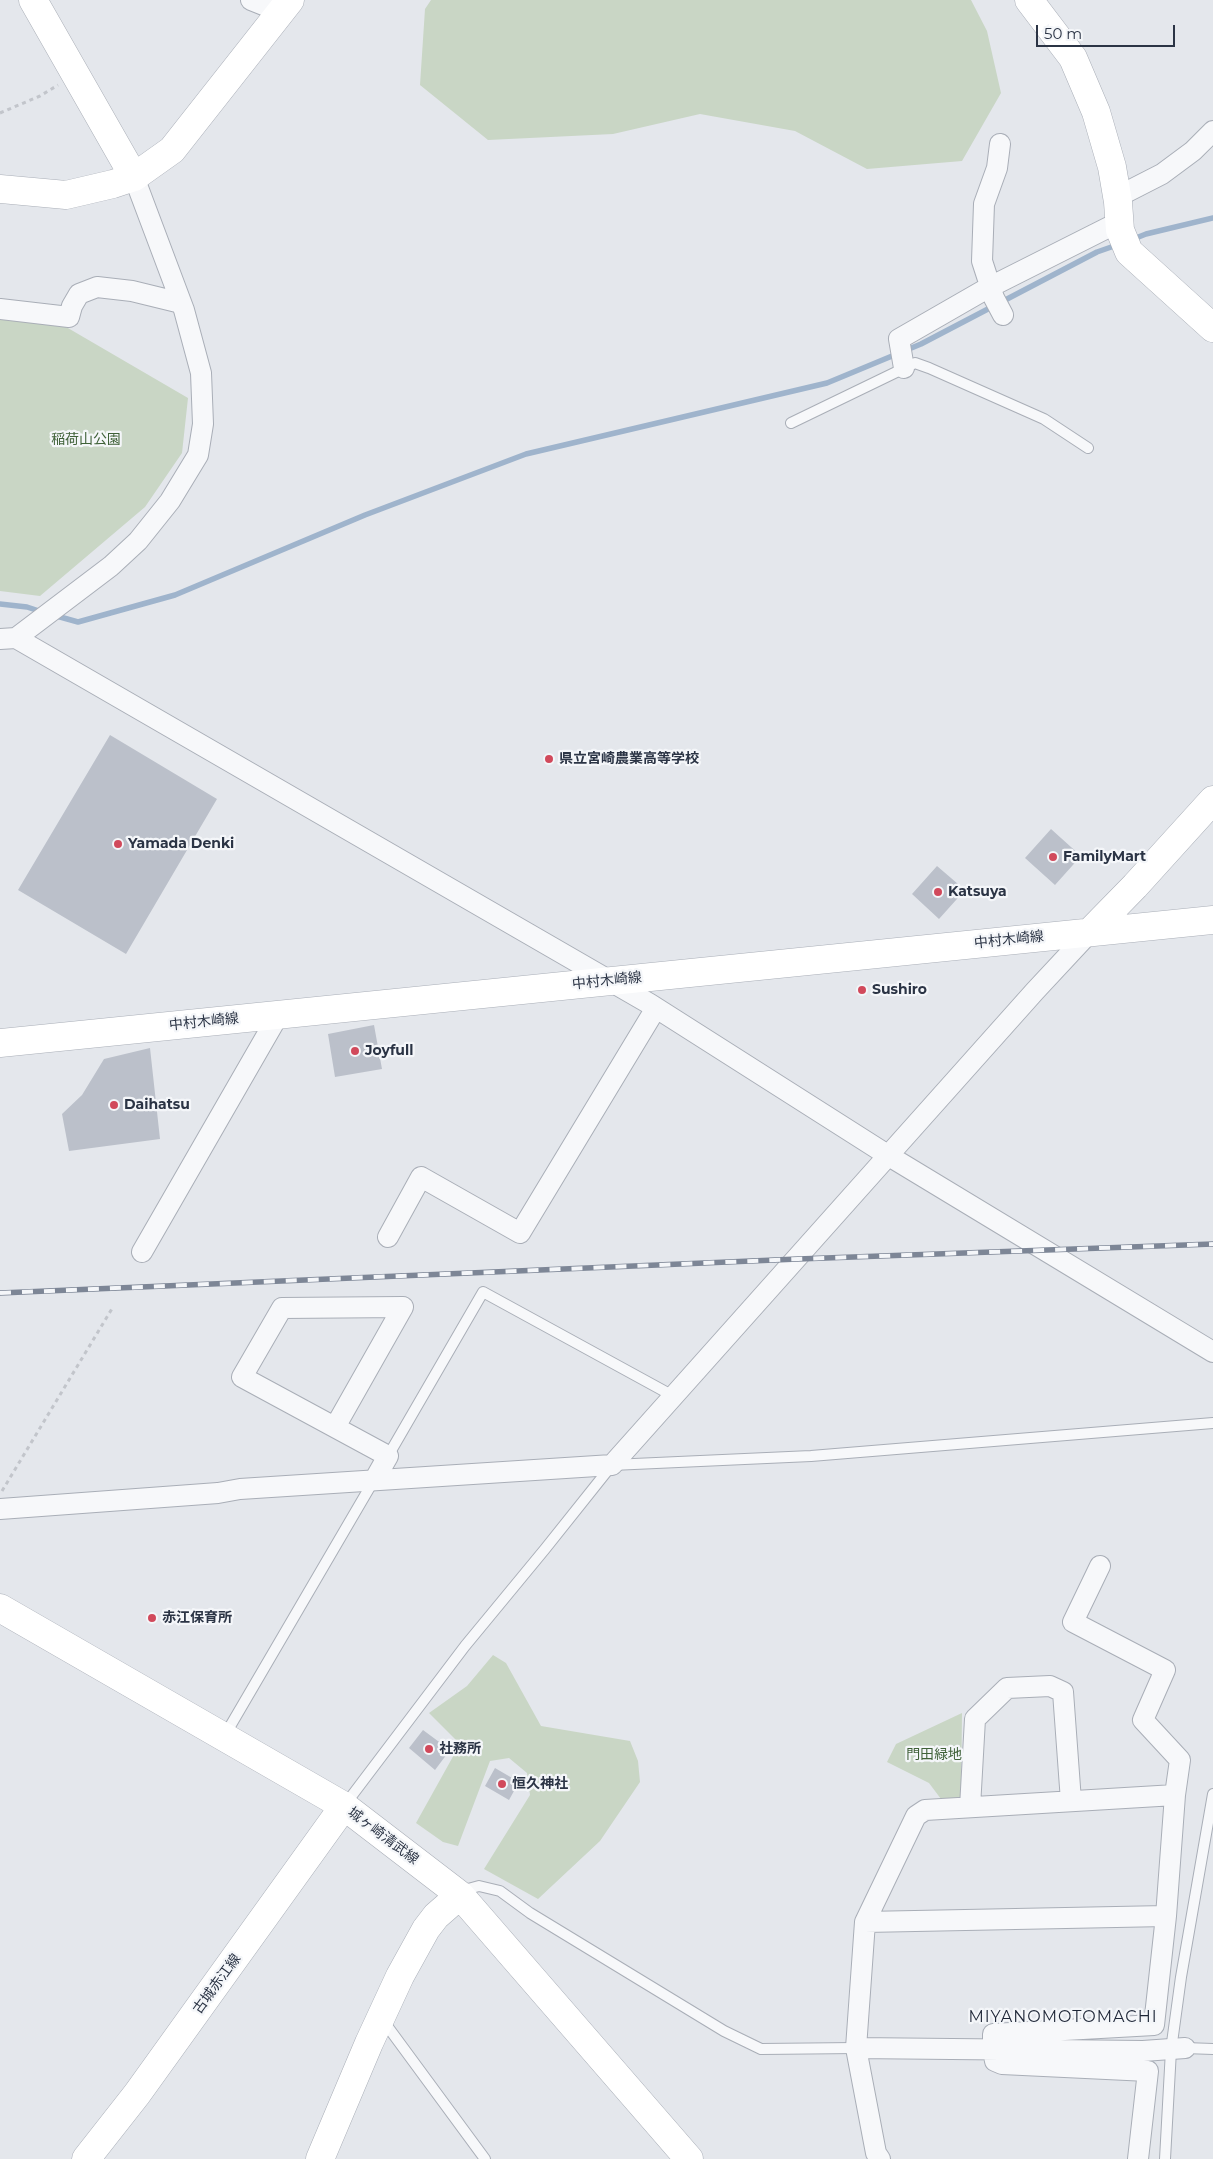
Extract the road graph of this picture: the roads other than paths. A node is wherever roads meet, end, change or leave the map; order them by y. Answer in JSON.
{"nodes":[{"id":1,"x":32,"y":0,"type":"edge"},
{"id":2,"x":252,"y":0,"type":"edge"},
{"id":3,"x":1029,"y":0,"type":"edge"},
{"id":4,"x":286,"y":6,"type":"edge"},
{"id":5,"x":1213,"y":131,"type":"edge"},
{"id":6,"x":1000,"y":144,"type":"dead end"},
{"id":7,"x":134,"y":176,"type":"junction"},
{"id":8,"x":0,"y":189,"type":"edge"},
{"id":9,"x":1122,"y":225,"type":"junction"},
{"id":10,"x":996,"y":300,"type":"junction"},
{"id":11,"x":182,"y":303,"type":"junction"},
{"id":12,"x":0,"y":309,"type":"edge"},
{"id":13,"x":1212,"y":324,"type":"edge"},
{"id":14,"x":904,"y":368,"type":"junction"},
{"id":15,"x":791,"y":423,"type":"dead end"},
{"id":16,"x":1088,"y":448,"type":"dead end"},
{"id":17,"x":8,"y":639,"type":"edge"},
{"id":18,"x":1213,"y":800,"type":"edge"},
{"id":19,"x":1213,"y":920,"type":"edge"},
{"id":20,"x":1090,"y":932,"type":"junction"},
{"id":21,"x":610,"y":981,"type":"junction"},
{"id":22,"x":656,"y":1008,"type":"junction"},
{"id":23,"x":279,"y":1014,"type":"junction"},
{"id":24,"x":0,"y":1043,"type":"edge"},
{"id":25,"x":889,"y":1156,"type":"junction"},
{"id":26,"x":388,"y":1237,"type":"dead end"},
{"id":27,"x":142,"y":1252,"type":"dead end"},
{"id":28,"x":1213,"y":1352,"type":"edge"},
{"id":29,"x":675,"y":1397,"type":"junction"},
{"id":30,"x":1213,"y":1423,"type":"edge"},
{"id":31,"x":335,"y":1427,"type":"junction"},
{"id":32,"x":388,"y":1456,"type":"junction"},
{"id":33,"x":612,"y":1465,"type":"junction"},
{"id":34,"x":375,"y":1479,"type":"junction"},
{"id":35,"x":0,"y":1509,"type":"edge"},
{"id":36,"x":1100,"y":1566,"type":"dead end"},
{"id":37,"x":0,"y":1608,"type":"edge"},
{"id":38,"x":224,"y":1737,"type":"junction"},
{"id":39,"x":1213,"y":1794,"type":"edge"},
{"id":40,"x":1175,"y":1795,"type":"junction"},
{"id":41,"x":1071,"y":1801,"type":"junction"},
{"id":42,"x":344,"y":1806,"type":"junction"},
{"id":43,"x":970,"y":1807,"type":"junction"},
{"id":44,"x":460,"y":1895,"type":"junction"},
{"id":45,"x":1166,"y":1916,"type":"junction"},
{"id":46,"x":865,"y":1922,"type":"junction"},
{"id":47,"x":381,"y":2016,"type":"junction"},
{"id":48,"x":856,"y":2048,"type":"junction"},
{"id":49,"x":1178,"y":2049,"type":"junction"},
{"id":50,"x":1213,"y":2049,"type":"edge"},
{"id":51,"x":993,"y":2050,"type":"junction"},
{"id":52,"x":86,"y":2159,"type":"edge"},
{"id":53,"x":320,"y":2159,"type":"edge"},
{"id":54,"x":485,"y":2159,"type":"edge"},
{"id":55,"x":689,"y":2159,"type":"edge"},
{"id":56,"x":880,"y":2159,"type":"edge"},
{"id":57,"x":1138,"y":2159,"type":"edge"},
{"id":58,"x":1165,"y":2159,"type":"edge"}],
"edges":[{"from":1,"to":7,"type":"main road"},
{"from":2,"to":4,"type":"street"},
{"from":3,"to":9,"type":"main road"},
{"from":4,"to":7,"type":"main road"},
{"from":5,"to":9,"type":"street"},
{"from":6,"to":10,"type":"street"},
{"from":7,"to":8,"type":"main road"},
{"from":7,"to":11,"type":"street"},
{"from":9,"to":10,"type":"street"},
{"from":9,"to":13,"type":"main road"},
{"from":10,"to":14,"type":"street"},
{"from":11,"to":12,"type":"street"},
{"from":11,"to":17,"type":"street"},
{"from":14,"to":15,"type":"lane"},
{"from":14,"to":16,"type":"lane"},
{"from":17,"to":21,"type":"street"},
{"from":18,"to":20,"type":"main road"},
{"from":19,"to":20,"type":"main road","name":"中村木崎線"},
{"from":20,"to":21,"type":"main road","name":"中村木崎線"},
{"from":20,"to":25,"type":"street"},
{"from":21,"to":22,"type":"street"},
{"from":21,"to":23,"type":"main road","name":"中村木崎線"},
{"from":22,"to":25,"type":"street"},
{"from":22,"to":26,"type":"street"},
{"from":23,"to":24,"type":"main road","name":"中村木崎線"},
{"from":23,"to":27,"type":"street"},
{"from":25,"to":28,"type":"street"},
{"from":25,"to":29,"type":"street"},
{"from":29,"to":32,"type":"lane"},
{"from":29,"to":33,"type":"street"},
{"from":30,"to":33,"type":"lane"},
{"from":31,"to":31,"type":"street"},
{"from":31,"to":32,"type":"street"},
{"from":32,"to":34,"type":"street"},
{"from":33,"to":34,"type":"street"},
{"from":33,"to":42,"type":"lane"},
{"from":34,"to":35,"type":"street"},
{"from":34,"to":38,"type":"lane"},
{"from":36,"to":40,"type":"street"},
{"from":37,"to":38,"type":"main road","name":"城ヶ崎清武線"},
{"from":38,"to":42,"type":"main road","name":"城ヶ崎清武線"},
{"from":39,"to":49,"type":"lane"},
{"from":40,"to":41,"type":"street"},
{"from":40,"to":45,"type":"street"},
{"from":41,"to":43,"type":"street"},
{"from":41,"to":43,"type":"street"},
{"from":42,"to":44,"type":"main road","name":"城ヶ崎清武線"},
{"from":42,"to":52,"type":"main road","name":"古城赤江線"},
{"from":43,"to":46,"type":"street"},
{"from":44,"to":47,"type":"main road"},
{"from":44,"to":48,"type":"lane"},
{"from":44,"to":55,"type":"main road","name":"城ヶ崎清武線"},
{"from":45,"to":46,"type":"street"},
{"from":45,"to":51,"type":"street"},
{"from":46,"to":48,"type":"street"},
{"from":47,"to":53,"type":"main road"},
{"from":47,"to":54,"type":"lane"},
{"from":48,"to":51,"type":"street"},
{"from":48,"to":56,"type":"street"},
{"from":49,"to":50,"type":"lane"},
{"from":49,"to":51,"type":"street"},
{"from":49,"to":58,"type":"lane"},
{"from":51,"to":57,"type":"street"}]}
